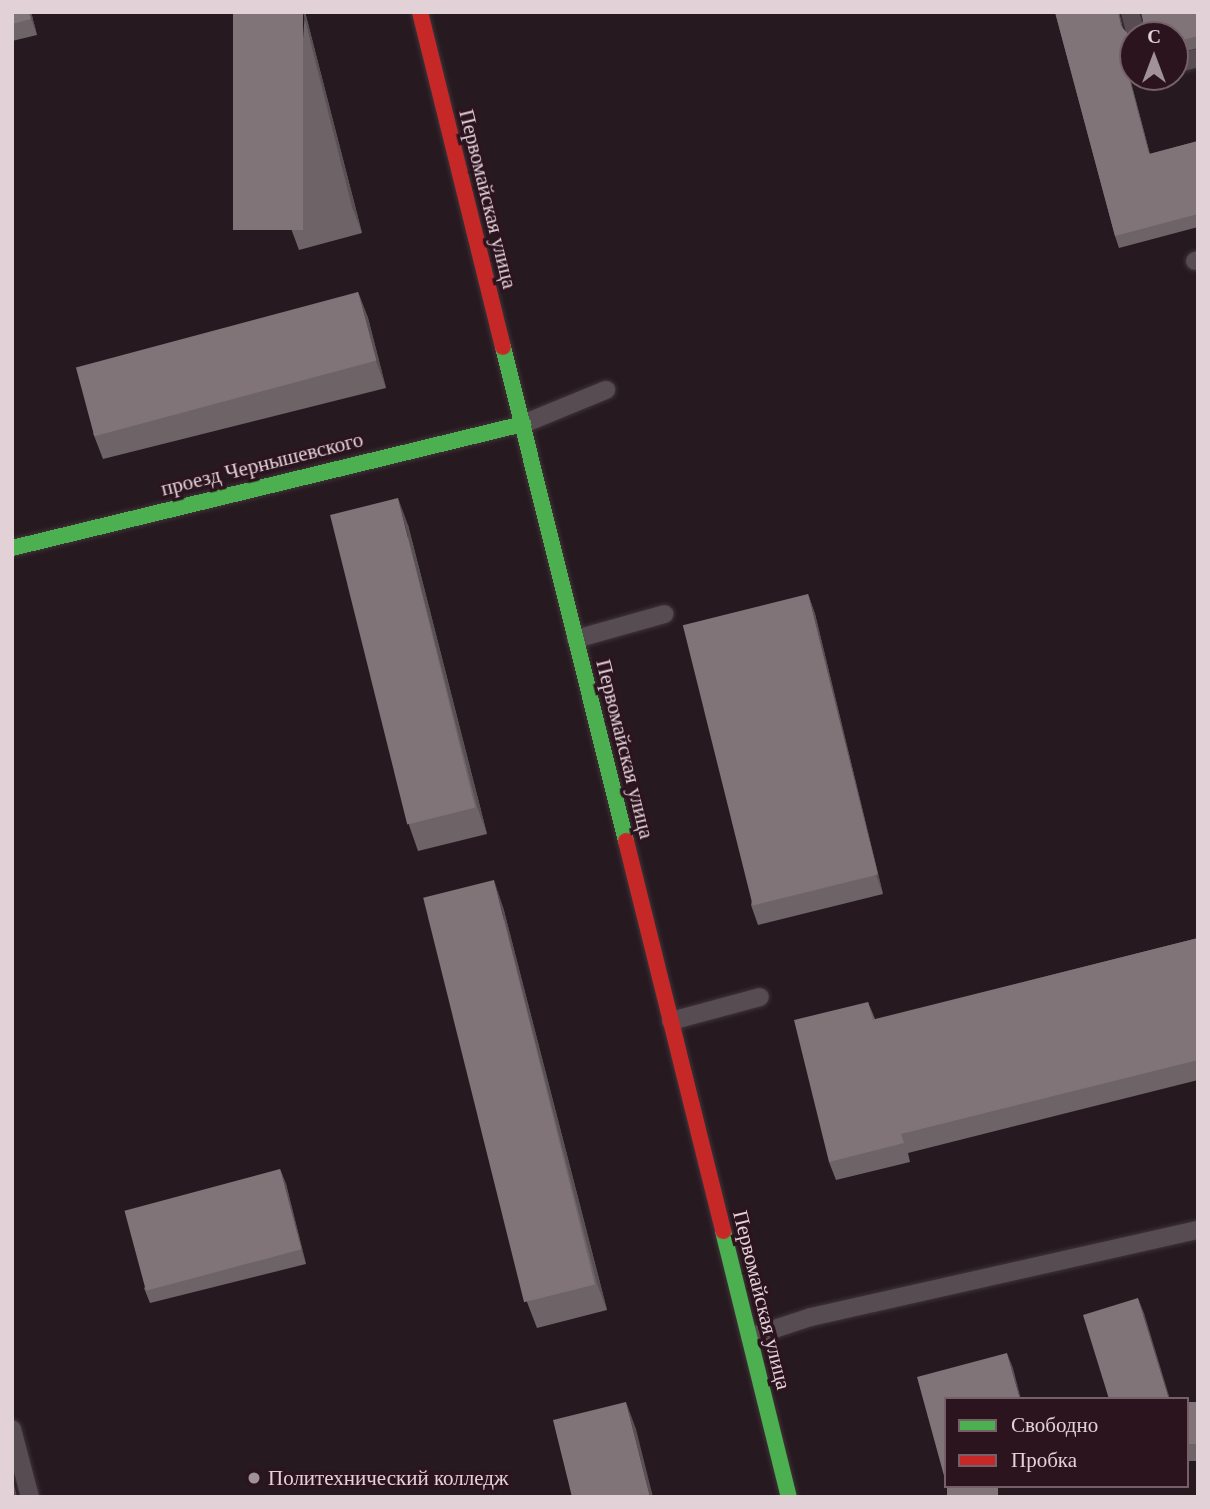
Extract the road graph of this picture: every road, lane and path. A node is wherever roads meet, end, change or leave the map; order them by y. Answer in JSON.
{"nodes":[{"id":1,"x":420,"y":12,"type":"edge"},
{"id":2,"x":606,"y":390,"type":"dead end"},
{"id":3,"x":523,"y":424,"type":"junction"},
{"id":4,"x":12,"y":548,"type":"edge"},
{"id":5,"x":665,"y":614,"type":"dead end"},
{"id":6,"x":576,"y":639,"type":"junction"},
{"id":7,"x":760,"y":997,"type":"dead end"},
{"id":8,"x":671,"y":1020,"type":"junction"},
{"id":9,"x":1198,"y":1230,"type":"edge"},
{"id":10,"x":750,"y":1336,"type":"junction"},
{"id":11,"x":12,"y":1429,"type":"edge"},
{"id":12,"x":30,"y":1497,"type":"edge"},
{"id":13,"x":789,"y":1497,"type":"edge"}],
"edges":[{"from":1,"to":3,"type":"street","name":"Первомайская улица"},
{"from":2,"to":3,"type":"lane"},
{"from":3,"to":4,"type":"street","name":"проезд Чернышевского"},
{"from":3,"to":6,"type":"street","name":"Первомайская улица"},
{"from":5,"to":6,"type":"lane"},
{"from":6,"to":8,"type":"street","name":"Первомайская улица"},
{"from":7,"to":8,"type":"lane"},
{"from":8,"to":10,"type":"street","name":"Первомайская улица"},
{"from":9,"to":10,"type":"lane"},
{"from":10,"to":13,"type":"street","name":"Первомайская улица"},
{"from":11,"to":12,"type":"lane"}]}
